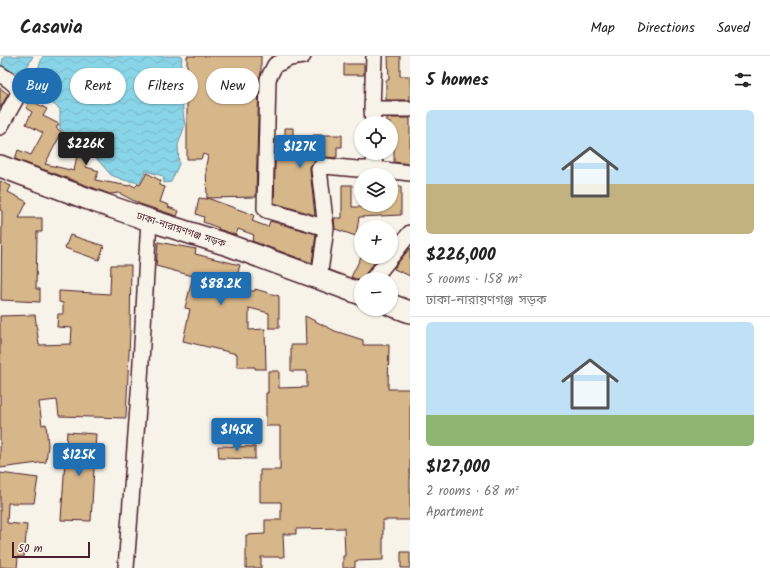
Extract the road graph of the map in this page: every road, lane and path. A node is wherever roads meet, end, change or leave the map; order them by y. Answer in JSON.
{"nodes":[{"id":1,"x":303,"y":56,"type":"edge"},
{"id":2,"x":374,"y":57,"type":"edge"},
{"id":3,"x":0,"y":74,"type":"edge"},
{"id":4,"x":410,"y":109,"type":"edge"},
{"id":5,"x":373,"y":113,"type":"edge"},
{"id":6,"x":0,"y":127,"type":"edge"},
{"id":7,"x":0,"y":166,"type":"edge"},
{"id":8,"x":354,"y":168,"type":"edge"},
{"id":9,"x":398,"y":172,"type":"edge"},
{"id":10,"x":410,"y":173,"type":"edge"},
{"id":11,"x":149,"y":220,"type":"junction"},
{"id":12,"x":326,"y":228,"type":"junction"},
{"id":13,"x":410,"y":234,"type":"edge"},
{"id":14,"x":398,"y":249,"type":"edge"},
{"id":15,"x":385,"y":264,"type":"edge"},
{"id":16,"x":379,"y":272,"type":"edge"},
{"id":17,"x":319,"y":279,"type":"junction"},
{"id":18,"x":354,"y":292,"type":"edge"},
{"id":19,"x":398,"y":308,"type":"edge"},
{"id":20,"x":410,"y":312,"type":"edge"},
{"id":21,"x":126,"y":568,"type":"edge"}],
"edges":[{"from":1,"to":12,"type":"street"},
{"from":2,"to":5,"type":"street"},
{"from":3,"to":6,"type":"street"},
{"from":4,"to":5,"type":"street"},
{"from":7,"to":11,"type":"highway","name":"ঢাকা-নারায়ণগঞ্জ সড়ক"},
{"from":8,"to":12,"type":"street"},
{"from":9,"to":10,"type":"street"},
{"from":11,"to":17,"type":"highway","name":"ঢাকা-নারায়ণগঞ্জ সড়ক"},
{"from":11,"to":21,"type":"street"},
{"from":12,"to":17,"type":"street"},
{"from":13,"to":14,"type":"street"},
{"from":15,"to":16,"type":"street"},
{"from":17,"to":18,"type":"highway","name":"ঢাকা-নারায়ণগঞ্জ সড়ক"},
{"from":19,"to":20,"type":"highway"}]}
